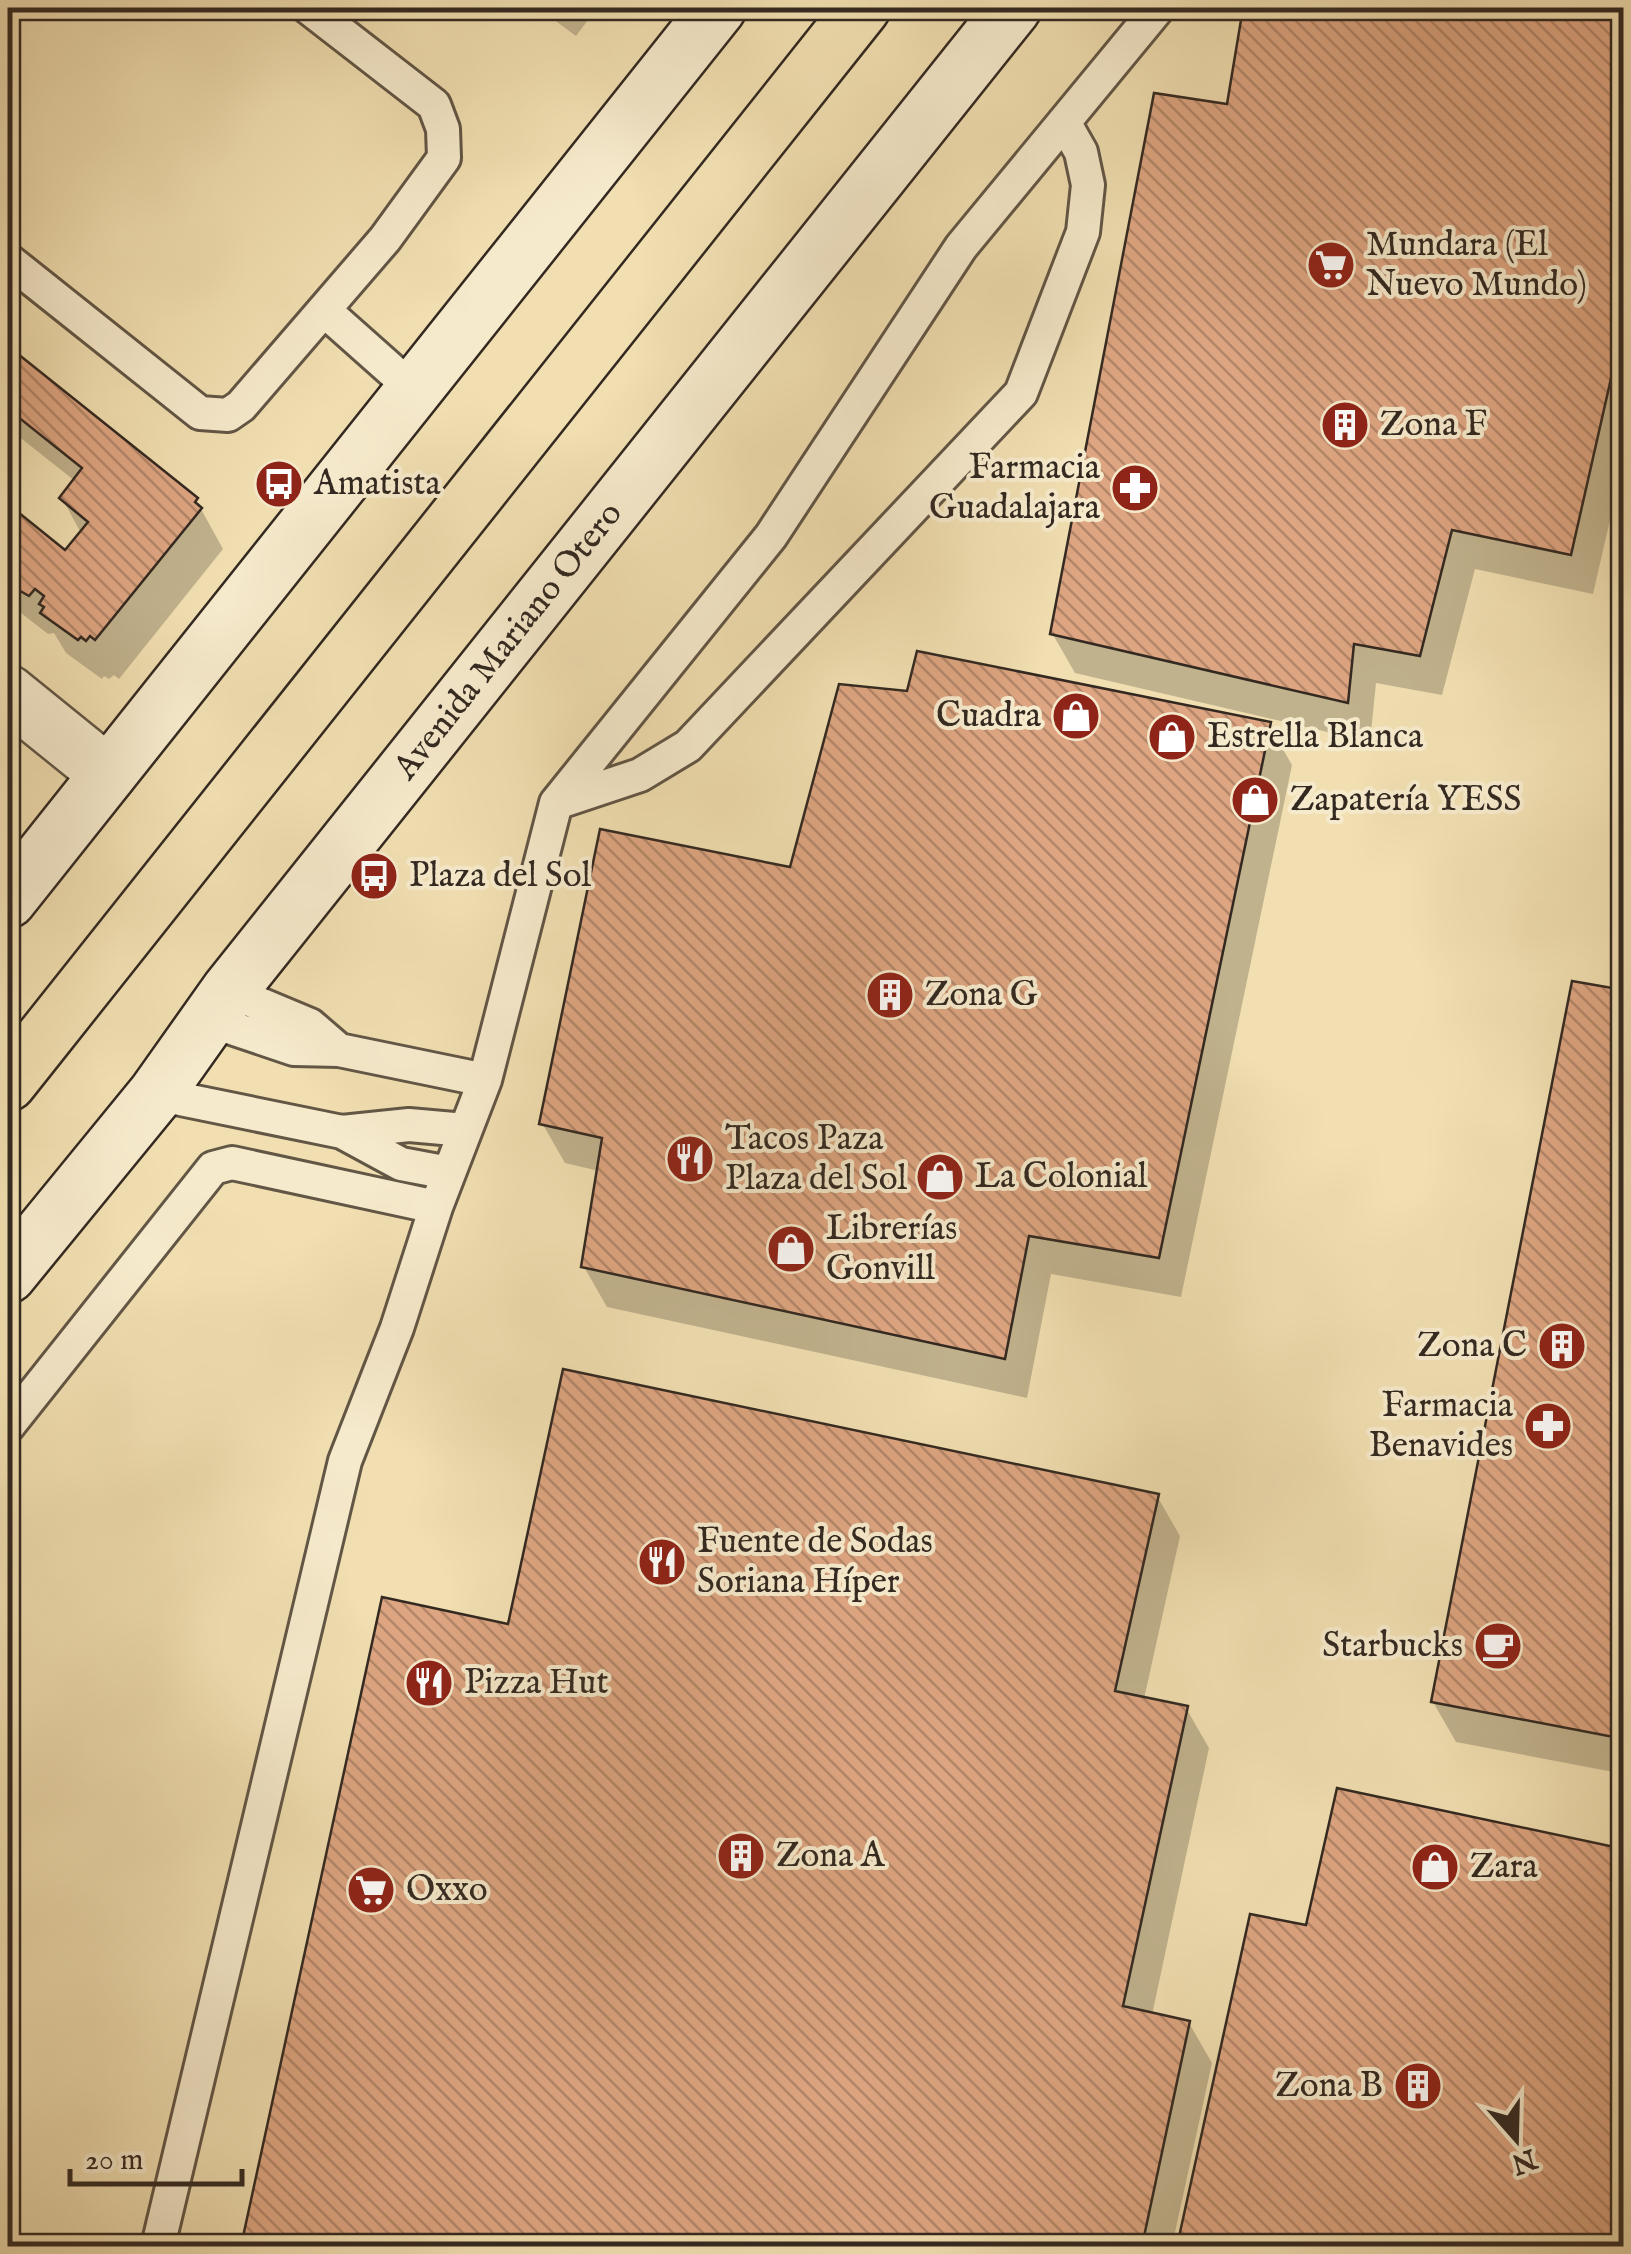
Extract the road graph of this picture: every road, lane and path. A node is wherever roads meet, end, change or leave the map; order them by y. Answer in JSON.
{"nodes":[{"id":1,"x":309,"y":8,"type":"edge"},
{"id":2,"x":718,"y":8,"type":"edge"},
{"id":3,"x":862,"y":8,"type":"edge"},
{"id":4,"x":1013,"y":8,"type":"edge"},
{"id":5,"x":1158,"y":8,"type":"edge"},
{"id":6,"x":1064,"y":122,"type":"junction"},
{"id":7,"x":8,"y":260,"type":"edge"},
{"id":8,"x":325,"y":312,"type":"junction"},
{"id":9,"x":415,"y":392,"type":"junction"},
{"id":10,"x":8,"y":694,"type":"edge"},
{"id":11,"x":108,"y":774,"type":"junction"},
{"id":12,"x":556,"y":803,"type":"junction"},
{"id":13,"x":8,"y":900,"type":"edge"},
{"id":14,"x":219,"y":1006,"type":"junction"},
{"id":15,"x":11,"y":1074,"type":"edge"},
{"id":16,"x":485,"y":1080,"type":"junction"},
{"id":17,"x":156,"y":1094,"type":"junction"},
{"id":18,"x":465,"y":1130,"type":"junction"},
{"id":19,"x":342,"y":1132,"type":"junction"},
{"id":20,"x":449,"y":1173,"type":"junction"},
{"id":21,"x":436,"y":1207,"type":"junction"},
{"id":22,"x":8,"y":1275,"type":"edge"},
{"id":23,"x":8,"y":1426,"type":"edge"},
{"id":24,"x":158,"y":2246,"type":"edge"}],
"edges":[{"from":1,"to":8,"type":"lane"},
{"from":2,"to":9,"type":"main road"},
{"from":3,"to":15,"type":"main road"},
{"from":4,"to":14,"type":"main road","name":"Avenida Mariano Otero"},
{"from":5,"to":6,"type":"lane"},
{"from":6,"to":12,"type":"lane"},
{"from":6,"to":12,"type":"lane"},
{"from":7,"to":8,"type":"lane"},
{"from":8,"to":9,"type":"lane"},
{"from":9,"to":11,"type":"main road"},
{"from":10,"to":11,"type":"main road"},
{"from":11,"to":13,"type":"main road"},
{"from":12,"to":16,"type":"lane"},
{"from":14,"to":16,"type":"lane"},
{"from":14,"to":17,"type":"main road","name":"Avenida Mariano Otero"},
{"from":16,"to":18,"type":"lane"},
{"from":17,"to":19,"type":"lane"},
{"from":17,"to":22,"type":"main road","name":"Avenida Mariano Otero"},
{"from":18,"to":19,"type":"lane"},
{"from":18,"to":20,"type":"lane"},
{"from":19,"to":20,"type":"lane"},
{"from":20,"to":21,"type":"lane"},
{"from":21,"to":23,"type":"lane"},
{"from":21,"to":24,"type":"lane"}]}
